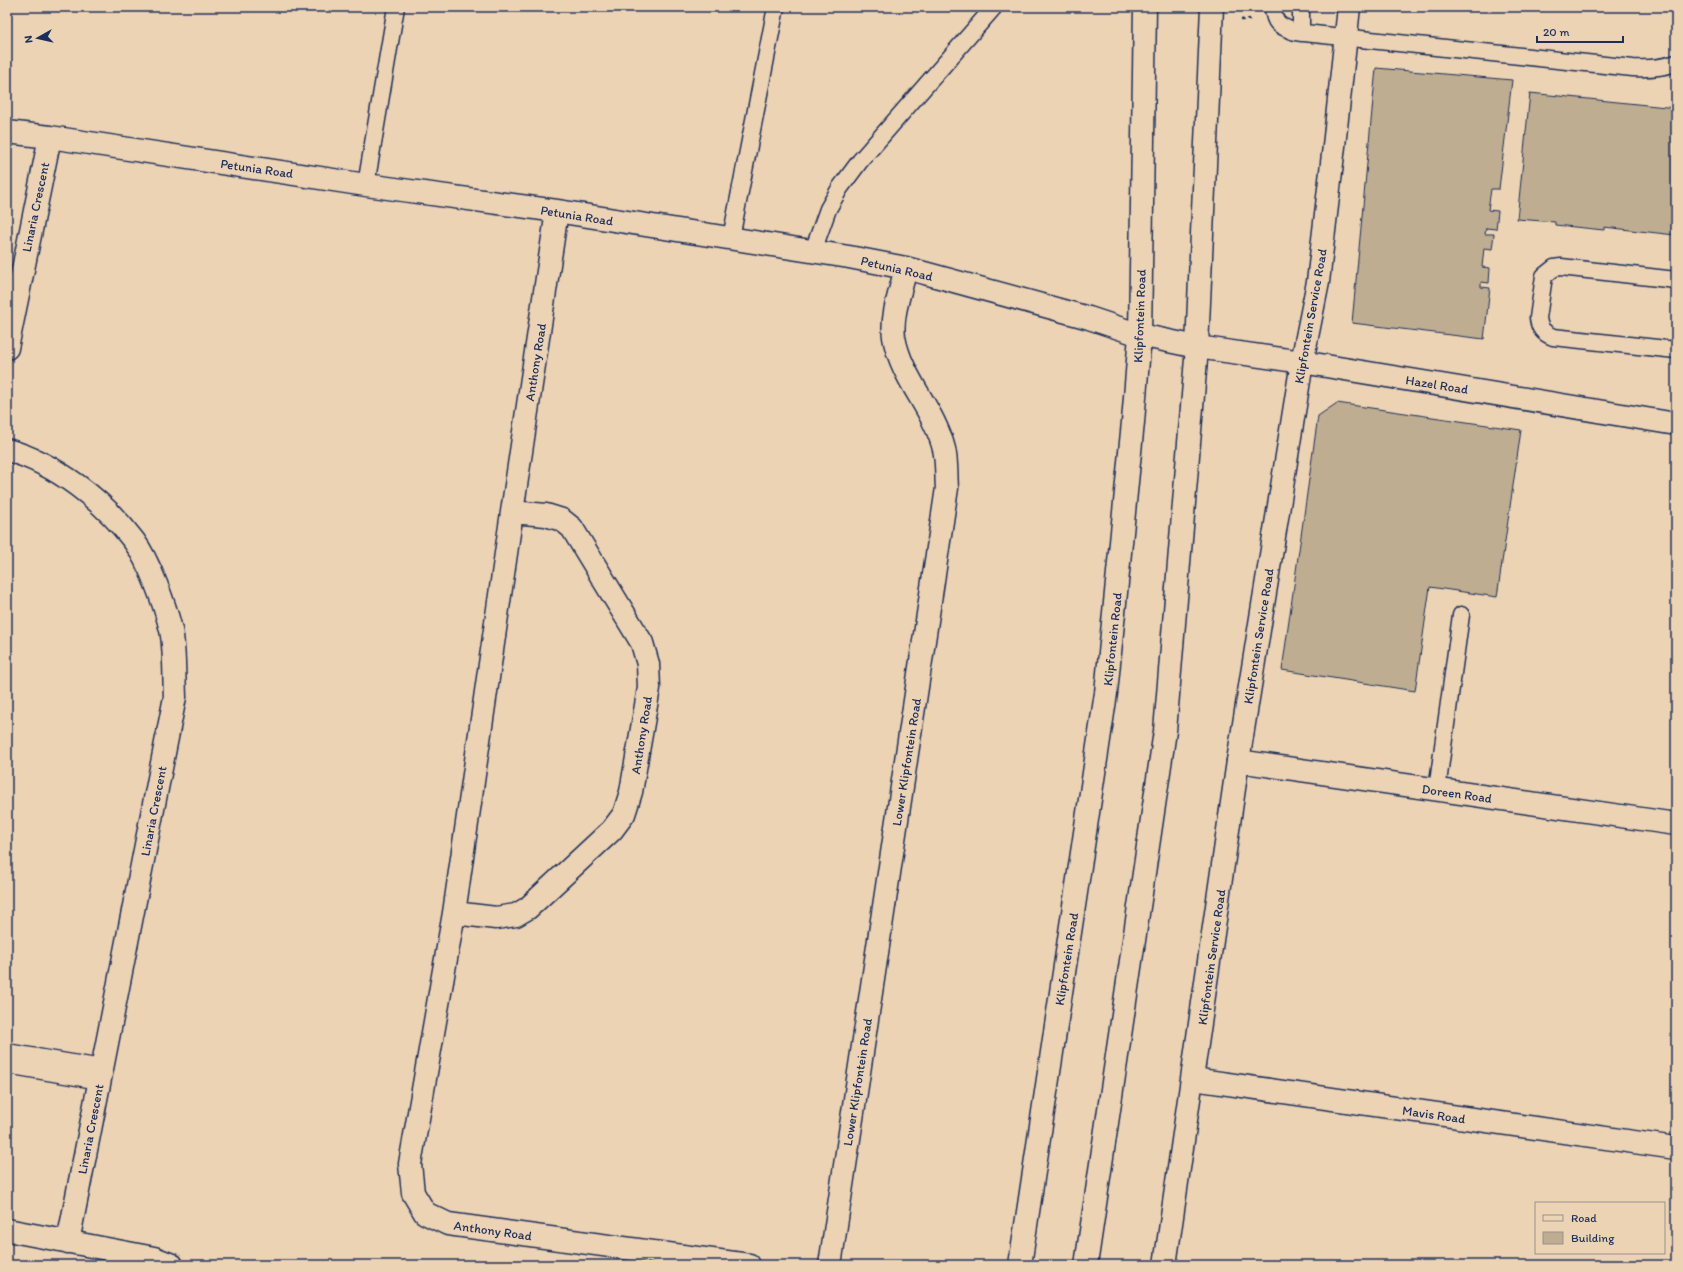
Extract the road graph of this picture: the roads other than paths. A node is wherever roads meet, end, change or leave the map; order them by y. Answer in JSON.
{"nodes":[{"id":1,"x":396,"y":7,"type":"edge"},
{"id":2,"x":776,"y":7,"type":"edge"},
{"id":3,"x":994,"y":7,"type":"edge"},
{"id":4,"x":1145,"y":7,"type":"edge"},
{"id":5,"x":1212,"y":7,"type":"edge"},
{"id":6,"x":1273,"y":7,"type":"edge"},
{"id":7,"x":1301,"y":7,"type":"edge"},
{"id":8,"x":1349,"y":7,"type":"edge"},
{"id":9,"x":1301,"y":33,"type":"junction"},
{"id":10,"x":1346,"y":38,"type":"junction"},
{"id":11,"x":1676,"y":63,"type":"edge"},
{"id":12,"x":7,"y":132,"type":"edge"},
{"id":13,"x":50,"y":137,"type":"junction"},
{"id":14,"x":366,"y":185,"type":"junction"},
{"id":15,"x":557,"y":211,"type":"junction"},
{"id":16,"x":731,"y":238,"type":"junction"},
{"id":17,"x":813,"y":251,"type":"junction"},
{"id":18,"x":906,"y":268,"type":"junction"},
{"id":19,"x":1676,"y":280,"type":"edge"},
{"id":20,"x":1140,"y":335,"type":"junction"},
{"id":21,"x":1197,"y":347,"type":"junction"},
{"id":22,"x":7,"y":348,"type":"edge"},
{"id":23,"x":1676,"y":350,"type":"edge"},
{"id":24,"x":1302,"y":362,"type":"junction"},
{"id":25,"x":1676,"y":424,"type":"edge"},
{"id":26,"x":7,"y":450,"type":"edge"},
{"id":27,"x":512,"y":512,"type":"junction"},
{"id":28,"x":1462,"y":615,"type":"dead end"},
{"id":29,"x":1238,"y":761,"type":"junction"},
{"id":30,"x":1437,"y":790,"type":"junction"},
{"id":31,"x":1676,"y":824,"type":"edge"},
{"id":32,"x":454,"y":913,"type":"junction"},
{"id":33,"x":7,"y":1052,"type":"edge"},
{"id":34,"x":7,"y":1065,"type":"edge"},
{"id":35,"x":101,"y":1075,"type":"junction"},
{"id":36,"x":1193,"y":1079,"type":"junction"},
{"id":37,"x":1676,"y":1148,"type":"edge"},
{"id":38,"x":7,"y":1230,"type":"edge"},
{"id":39,"x":68,"y":1242,"type":"junction"},
{"id":40,"x":172,"y":1265,"type":"edge"},
{"id":41,"x":749,"y":1265,"type":"edge"},
{"id":42,"x":830,"y":1265,"type":"edge"},
{"id":43,"x":1020,"y":1265,"type":"edge"},
{"id":44,"x":1086,"y":1265,"type":"edge"},
{"id":45,"x":1165,"y":1265,"type":"edge"}],
"edges":[{"from":1,"to":14,"type":"lane"},
{"from":2,"to":16,"type":"lane"},
{"from":3,"to":17,"type":"lane"},
{"from":4,"to":20,"type":"street","name":"Klipfontein Road"},
{"from":5,"to":21,"type":"street"},
{"from":6,"to":9,"type":"lane"},
{"from":7,"to":9,"type":"lane"},
{"from":8,"to":10,"type":"street","name":"Klipfontein Service Road"},
{"from":9,"to":10,"type":"lane"},
{"from":10,"to":11,"type":"lane"},
{"from":10,"to":24,"type":"street","name":"Klipfontein Service Road"},
{"from":12,"to":13,"type":"street","name":"Petunia Road"},
{"from":13,"to":14,"type":"street","name":"Petunia Road"},
{"from":13,"to":22,"type":"street","name":"Linaria Crescent"},
{"from":14,"to":15,"type":"street","name":"Petunia Road"},
{"from":15,"to":16,"type":"street","name":"Petunia Road"},
{"from":15,"to":27,"type":"street","name":"Anthony Road"},
{"from":16,"to":17,"type":"street","name":"Petunia Road"},
{"from":17,"to":18,"type":"street","name":"Petunia Road"},
{"from":18,"to":20,"type":"street","name":"Petunia Road"},
{"from":18,"to":42,"type":"street","name":"Lower Klipfontein Road"},
{"from":19,"to":23,"type":"lane"},
{"from":20,"to":21,"type":"street","name":"Petunia Road"},
{"from":20,"to":43,"type":"street","name":"Klipfontein Road"},
{"from":21,"to":24,"type":"street","name":"Hazel Road"},
{"from":21,"to":44,"type":"street"},
{"from":24,"to":25,"type":"street","name":"Hazel Road"},
{"from":24,"to":29,"type":"street","name":"Klipfontein Service Road"},
{"from":26,"to":35,"type":"street","name":"Linaria Crescent"},
{"from":27,"to":32,"type":"street","name":"Anthony Road"},
{"from":27,"to":32,"type":"street","name":"Anthony Road"},
{"from":28,"to":30,"type":"lane"},
{"from":29,"to":30,"type":"street","name":"Doreen Road"},
{"from":29,"to":36,"type":"street","name":"Klipfontein Service Road"},
{"from":30,"to":31,"type":"street","name":"Doreen Road"},
{"from":32,"to":41,"type":"street","name":"Anthony Road"},
{"from":33,"to":35,"type":"lane"},
{"from":34,"to":35,"type":"lane"},
{"from":35,"to":39,"type":"street","name":"Linaria Crescent"},
{"from":36,"to":37,"type":"street","name":"Mavis Road"},
{"from":36,"to":45,"type":"street","name":"Klipfontein Service Road"},
{"from":38,"to":39,"type":"street"},
{"from":39,"to":40,"type":"street"}]}
